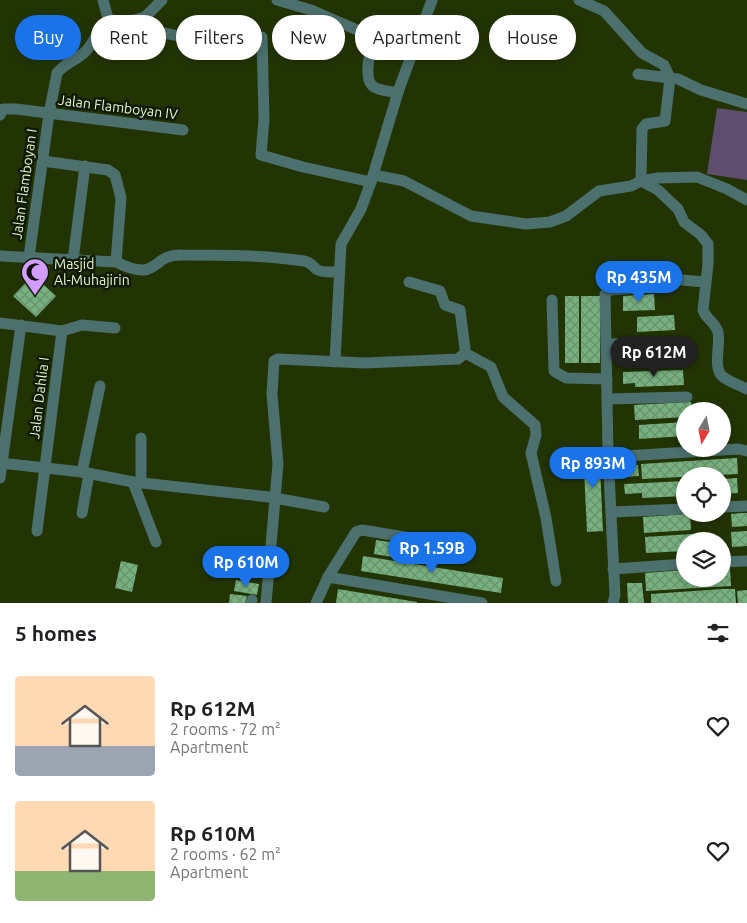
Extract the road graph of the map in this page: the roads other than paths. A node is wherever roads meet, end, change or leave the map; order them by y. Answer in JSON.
{"nodes":[{"id":1,"x":103,"y":0,"type":"edge"},
{"id":2,"x":162,"y":0,"type":"edge"},
{"id":3,"x":277,"y":0,"type":"edge"},
{"id":4,"x":432,"y":0,"type":"edge"},
{"id":5,"x":579,"y":0,"type":"edge"},
{"id":6,"x":107,"y":15,"type":"edge"},
{"id":7,"x":147,"y":15,"type":"edge"},
{"id":8,"x":166,"y":33,"type":"edge"},
{"id":9,"x":91,"y":41,"type":"edge"},
{"id":10,"x":638,"y":74,"type":"dead end"},
{"id":11,"x":670,"y":78,"type":"junction"},
{"id":12,"x":398,"y":93,"type":"junction"},
{"id":13,"x":747,"y":104,"type":"edge"},
{"id":14,"x":2,"y":112,"type":"edge"},
{"id":15,"x":49,"y":114,"type":"junction"},
{"id":16,"x":183,"y":130,"type":"dead end"},
{"id":17,"x":43,"y":161,"type":"junction"},
{"id":18,"x":85,"y":166,"type":"junction"},
{"id":19,"x":372,"y":178,"type":"junction"},
{"id":20,"x":641,"y":181,"type":"junction"},
{"id":21,"x":747,"y":200,"type":"edge"},
{"id":22,"x":0,"y":256,"type":"edge"},
{"id":23,"x":30,"y":258,"type":"junction"},
{"id":24,"x":73,"y":260,"type":"junction"},
{"id":25,"x":116,"y":262,"type":"junction"},
{"id":26,"x":338,"y":272,"type":"junction"},
{"id":27,"x":670,"y":279,"type":"dead end"},
{"id":28,"x":409,"y":282,"type":"dead end"},
{"id":29,"x":705,"y":282,"type":"junction"},
{"id":30,"x":652,"y":287,"type":"dead end"},
{"id":31,"x":552,"y":300,"type":"dead end"},
{"id":32,"x":0,"y":323,"type":"edge"},
{"id":33,"x":21,"y":325,"type":"junction"},
{"id":34,"x":115,"y":328,"type":"dead end"},
{"id":35,"x":62,"y":330,"type":"junction"},
{"id":36,"x":678,"y":342,"type":"dead end"},
{"id":37,"x":607,"y":344,"type":"junction"},
{"id":38,"x":465,"y":353,"type":"junction"},
{"id":39,"x":335,"y":362,"type":"junction"},
{"id":40,"x":607,"y":379,"type":"junction"},
{"id":41,"x":100,"y":386,"type":"dead end"},
{"id":42,"x":747,"y":389,"type":"edge"},
{"id":43,"x":687,"y":397,"type":"dead end"},
{"id":44,"x":607,"y":399,"type":"junction"},
{"id":45,"x":141,"y":438,"type":"dead end"},
{"id":46,"x":747,"y":450,"type":"edge"},
{"id":47,"x":608,"y":457,"type":"junction"},
{"id":48,"x":1,"y":463,"type":"edge"},
{"id":49,"x":45,"y":469,"type":"junction"},
{"id":50,"x":85,"y":473,"type":"junction"},
{"id":51,"x":0,"y":478,"type":"edge"},
{"id":52,"x":137,"y":482,"type":"junction"},
{"id":53,"x":274,"y":498,"type":"junction"},
{"id":54,"x":747,"y":506,"type":"edge"},
{"id":55,"x":324,"y":507,"type":"dead end"},
{"id":56,"x":731,"y":507,"type":"edge"},
{"id":57,"x":676,"y":509,"type":"edge"},
{"id":58,"x":611,"y":512,"type":"junction"},
{"id":59,"x":82,"y":513,"type":"dead end"},
{"id":60,"x":37,"y":531,"type":"dead end"},
{"id":61,"x":429,"y":541,"type":"dead end"},
{"id":62,"x":156,"y":542,"type":"dead end"},
{"id":63,"x":747,"y":561,"type":"edge"},
{"id":64,"x":731,"y":562,"type":"edge"},
{"id":65,"x":676,"y":565,"type":"edge"},
{"id":66,"x":613,"y":569,"type":"junction"},
{"id":67,"x":328,"y":577,"type":"junction"},
{"id":68,"x":556,"y":581,"type":"dead end"},
{"id":69,"x":266,"y":603,"type":"edge"},
{"id":70,"x":316,"y":603,"type":"edge"},
{"id":71,"x":482,"y":603,"type":"edge"},
{"id":72,"x":613,"y":603,"type":"edge"}],
"edges":[{"from":1,"to":6,"type":"street"},
{"from":2,"to":7,"type":"street"},
{"from":3,"to":12,"type":"street"},
{"from":4,"to":12,"type":"street"},
{"from":5,"to":11,"type":"street"},
{"from":8,"to":19,"type":"street"},
{"from":9,"to":15,"type":"street","name":"Jalan Flamboyan I"},
{"from":10,"to":11,"type":"street"},
{"from":11,"to":13,"type":"street"},
{"from":11,"to":20,"type":"street"},
{"from":12,"to":19,"type":"street"},
{"from":14,"to":15,"type":"street","name":"Jalan Flamboyan IV"},
{"from":15,"to":16,"type":"street","name":"Jalan Flamboyan IV"},
{"from":15,"to":17,"type":"street","name":"Jalan Flamboyan I"},
{"from":17,"to":18,"type":"street"},
{"from":17,"to":23,"type":"street","name":"Jalan Flamboyan I"},
{"from":18,"to":24,"type":"street"},
{"from":18,"to":25,"type":"street"},
{"from":19,"to":20,"type":"street"},
{"from":19,"to":26,"type":"street"},
{"from":20,"to":21,"type":"street"},
{"from":20,"to":29,"type":"street"},
{"from":22,"to":23,"type":"street"},
{"from":23,"to":24,"type":"street"},
{"from":24,"to":25,"type":"street"},
{"from":25,"to":26,"type":"street"},
{"from":26,"to":39,"type":"street"},
{"from":27,"to":29,"type":"street"},
{"from":28,"to":38,"type":"street"},
{"from":29,"to":42,"type":"street"},
{"from":30,"to":37,"type":"street"},
{"from":31,"to":40,"type":"street"},
{"from":32,"to":33,"type":"street"},
{"from":33,"to":35,"type":"street"},
{"from":33,"to":48,"type":"street"},
{"from":34,"to":35,"type":"street"},
{"from":35,"to":49,"type":"street","name":"Jalan Dahlia I"},
{"from":36,"to":37,"type":"street"},
{"from":37,"to":40,"type":"street"},
{"from":38,"to":39,"type":"street"},
{"from":38,"to":68,"type":"street"},
{"from":39,"to":53,"type":"street"},
{"from":40,"to":44,"type":"street"},
{"from":41,"to":50,"type":"street"},
{"from":43,"to":44,"type":"street"},
{"from":44,"to":47,"type":"street"},
{"from":45,"to":52,"type":"street"},
{"from":46,"to":47,"type":"street"},
{"from":47,"to":58,"type":"street"},
{"from":48,"to":49,"type":"street"},
{"from":48,"to":51,"type":"street"},
{"from":49,"to":50,"type":"street"},
{"from":49,"to":60,"type":"street","name":"Jalan Dahlia I"},
{"from":50,"to":52,"type":"street"},
{"from":50,"to":59,"type":"street"},
{"from":52,"to":53,"type":"street"},
{"from":52,"to":62,"type":"street"},
{"from":53,"to":55,"type":"street"},
{"from":53,"to":69,"type":"street"},
{"from":54,"to":56,"type":"street"},
{"from":57,"to":58,"type":"street"},
{"from":58,"to":66,"type":"street"},
{"from":61,"to":67,"type":"street"},
{"from":63,"to":64,"type":"street"},
{"from":65,"to":66,"type":"street"},
{"from":66,"to":72,"type":"street"},
{"from":67,"to":70,"type":"street"},
{"from":67,"to":71,"type":"street"}]}
